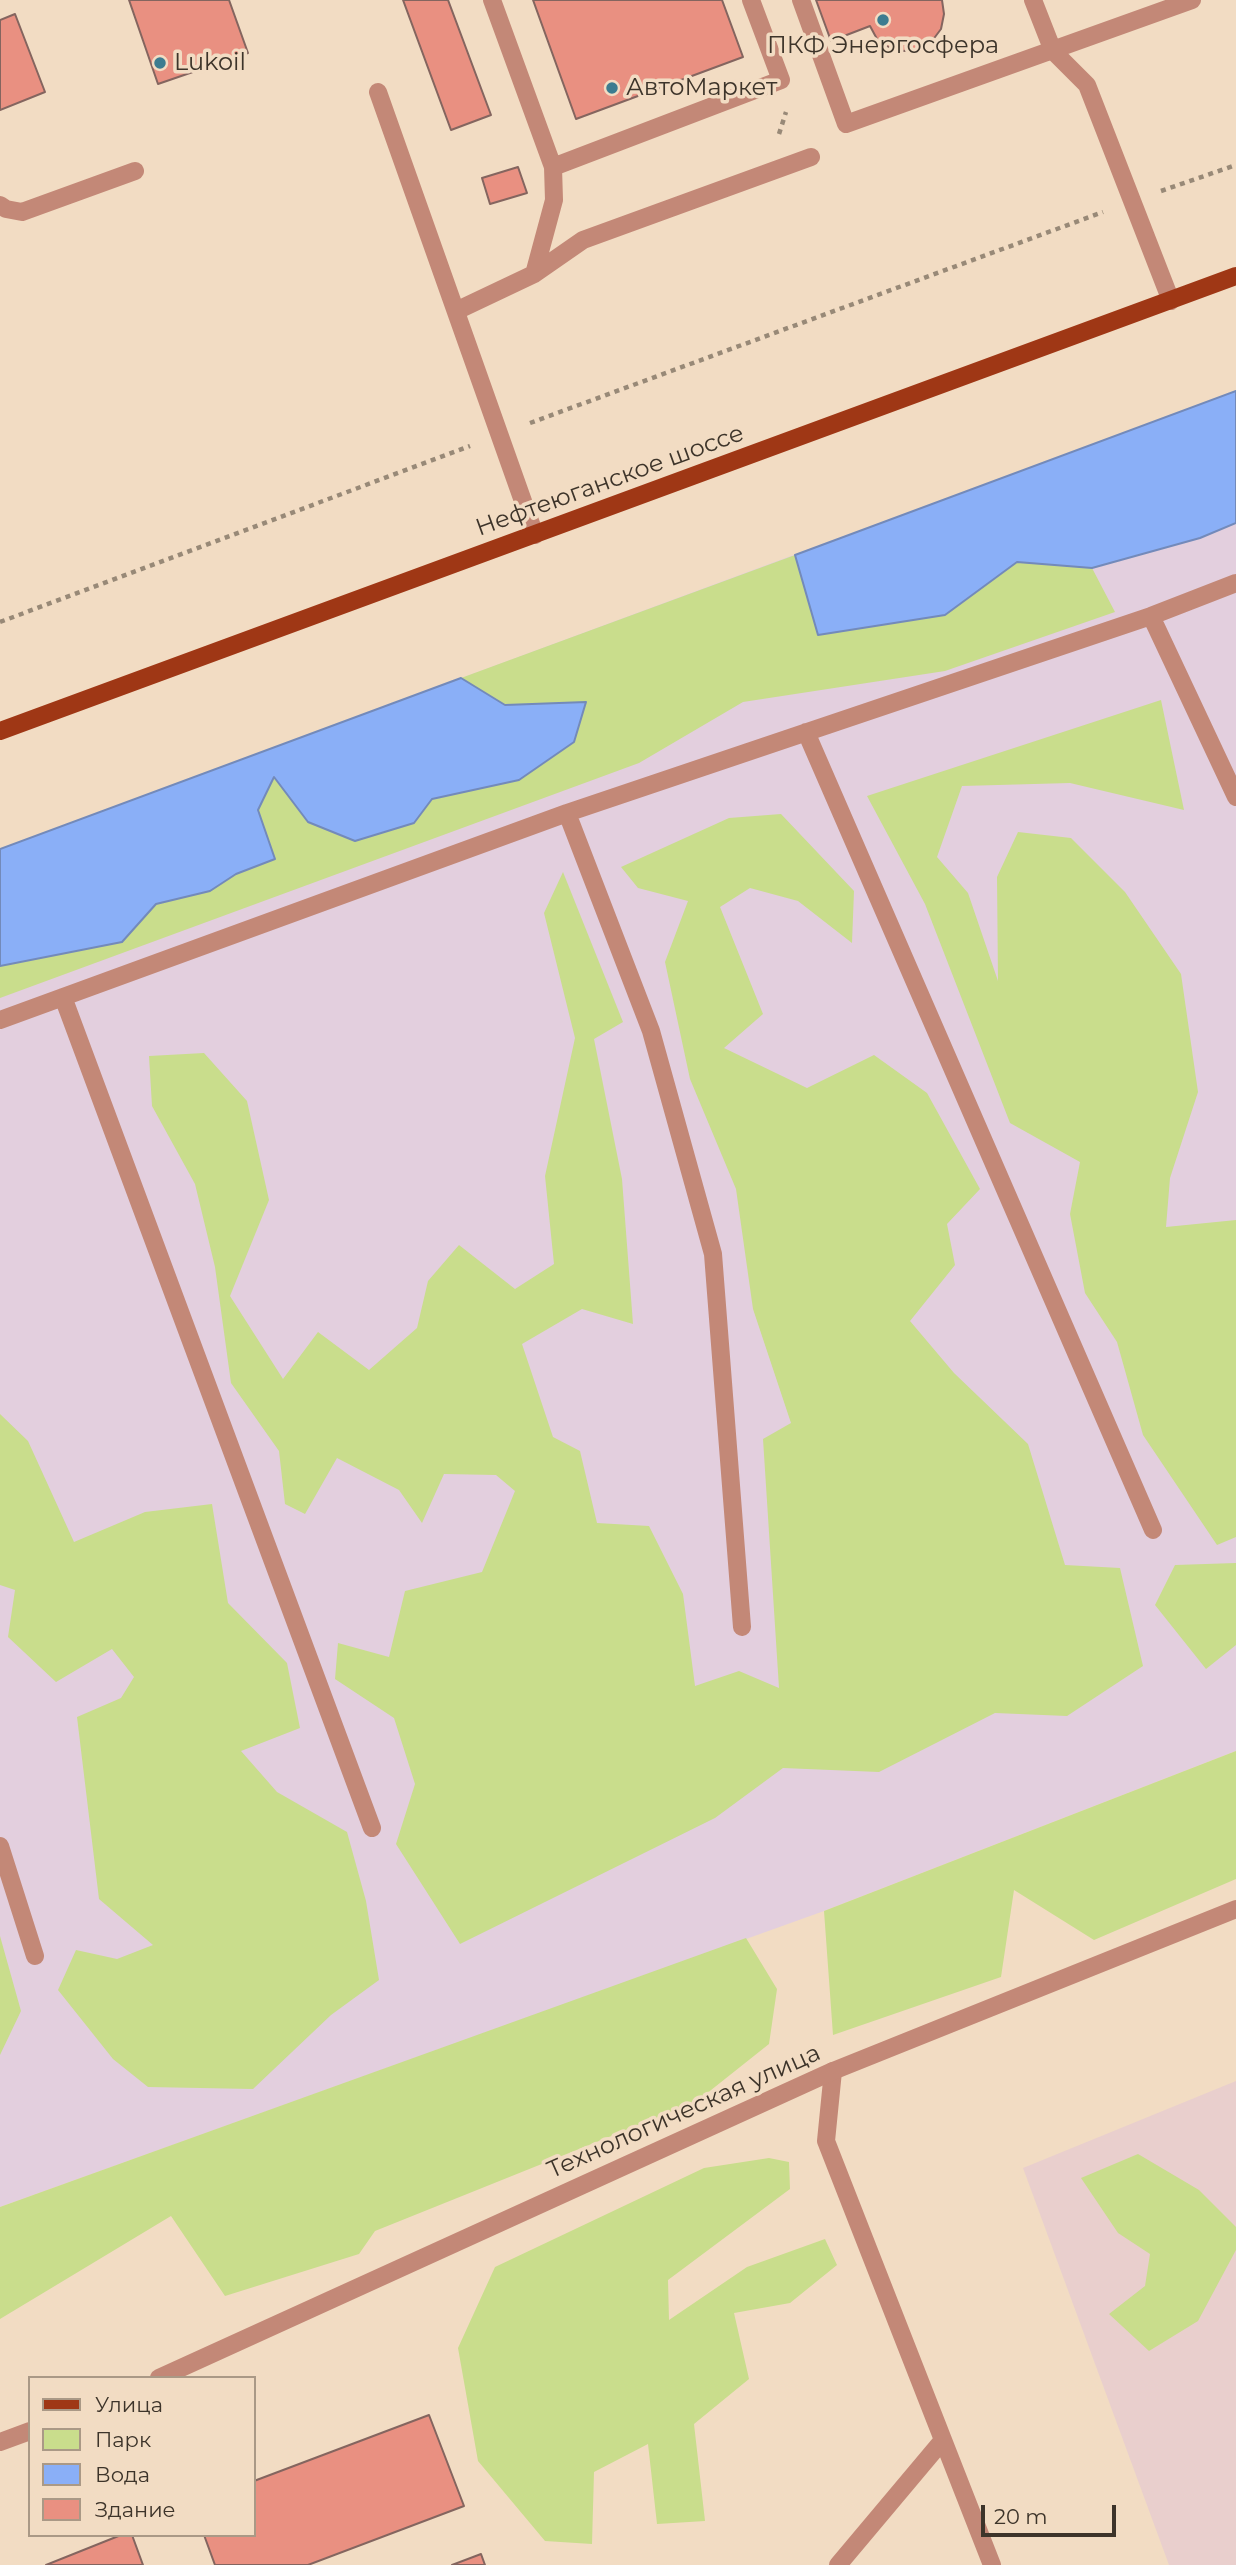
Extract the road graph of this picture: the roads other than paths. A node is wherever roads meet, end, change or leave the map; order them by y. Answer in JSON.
{"nodes":[{"id":1,"x":492,"y":0,"type":"edge"},
{"id":2,"x":751,"y":0,"type":"edge"},
{"id":3,"x":801,"y":0,"type":"edge"},
{"id":4,"x":1033,"y":0,"type":"edge"},
{"id":5,"x":1192,"y":0,"type":"edge"},
{"id":6,"x":1053,"y":51,"type":"junction"},
{"id":7,"x":378,"y":92,"type":"dead end"},
{"id":8,"x":811,"y":157,"type":"dead end"},
{"id":9,"x":553,"y":167,"type":"junction"},
{"id":10,"x":135,"y":171,"type":"dead end"},
{"id":11,"x":0,"y":205,"type":"edge"},
{"id":12,"x":534,"y":274,"type":"junction"},
{"id":13,"x":1236,"y":276,"type":"edge"},
{"id":14,"x":1171,"y":301,"type":"junction"},
{"id":15,"x":456,"y":311,"type":"junction"},
{"id":16,"x":535,"y":535,"type":"junction"},
{"id":17,"x":1236,"y":583,"type":"edge"},
{"id":18,"x":1151,"y":616,"type":"junction"},
{"id":19,"x":0,"y":731,"type":"edge"},
{"id":20,"x":806,"y":732,"type":"junction"},
{"id":21,"x":1236,"y":797,"type":"edge"},
{"id":22,"x":567,"y":813,"type":"junction"},
{"id":23,"x":63,"y":997,"type":"junction"},
{"id":24,"x":0,"y":1020,"type":"edge"},
{"id":25,"x":1153,"y":1530,"type":"dead end"},
{"id":26,"x":742,"y":1627,"type":"dead end"},
{"id":27,"x":372,"y":1828,"type":"dead end"},
{"id":28,"x":0,"y":1846,"type":"edge"},
{"id":29,"x":1236,"y":1909,"type":"edge"},
{"id":30,"x":36,"y":1956,"type":"dead end"},
{"id":31,"x":833,"y":2071,"type":"junction"},
{"id":32,"x":163,"y":2376,"type":"edge"},
{"id":33,"x":28,"y":2432,"type":"edge"},
{"id":34,"x":943,"y":2440,"type":"junction"},
{"id":35,"x":0,"y":2442,"type":"edge"},
{"id":36,"x":838,"y":2565,"type":"edge"},
{"id":37,"x":992,"y":2565,"type":"edge"}],
"edges":[{"from":1,"to":9,"type":"street"},
{"from":2,"to":9,"type":"street"},
{"from":3,"to":6,"type":"street"},
{"from":4,"to":6,"type":"street"},
{"from":5,"to":6,"type":"street"},
{"from":6,"to":14,"type":"street"},
{"from":7,"to":15,"type":"street"},
{"from":8,"to":12,"type":"street"},
{"from":9,"to":12,"type":"street"},
{"from":10,"to":11,"type":"street"},
{"from":12,"to":15,"type":"street"},
{"from":13,"to":14,"type":"main road","name":"Нефтеюганское шоссе"},
{"from":14,"to":16,"type":"main road","name":"Нефтеюганское шоссе"},
{"from":15,"to":16,"type":"street"},
{"from":16,"to":19,"type":"main road","name":"Нефтеюганское шоссе"},
{"from":17,"to":18,"type":"street"},
{"from":18,"to":20,"type":"street"},
{"from":18,"to":21,"type":"street"},
{"from":20,"to":22,"type":"street"},
{"from":20,"to":25,"type":"street"},
{"from":22,"to":23,"type":"street"},
{"from":22,"to":26,"type":"street"},
{"from":23,"to":24,"type":"street"},
{"from":23,"to":27,"type":"street"},
{"from":28,"to":30,"type":"street"},
{"from":29,"to":31,"type":"street","name":"Технологическая улица"},
{"from":31,"to":32,"type":"street","name":"Технологическая улица"},
{"from":31,"to":34,"type":"street"},
{"from":33,"to":35,"type":"street"},
{"from":34,"to":36,"type":"street"},
{"from":34,"to":37,"type":"street"}]}
